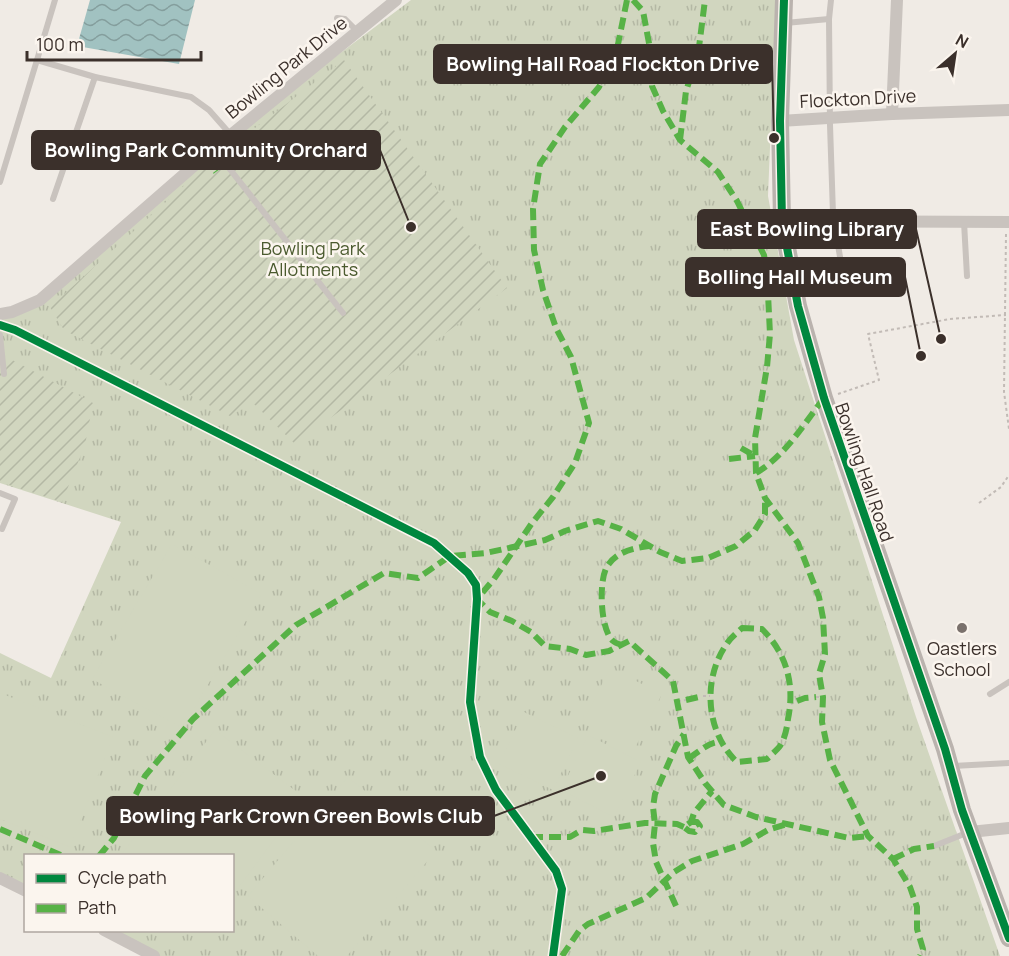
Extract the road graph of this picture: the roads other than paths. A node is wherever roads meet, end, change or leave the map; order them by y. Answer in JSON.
{"nodes":[{"id":1,"x":55,"y":0,"type":"edge"},
{"id":2,"x":784,"y":0,"type":"edge"},
{"id":3,"x":831,"y":0,"type":"edge"},
{"id":4,"x":897,"y":0,"type":"edge"},
{"id":5,"x":392,"y":2,"type":"edge"},
{"id":6,"x":337,"y":18,"type":"dead end"},
{"id":7,"x":829,"y":19,"type":"junction"},
{"id":8,"x":783,"y":23,"type":"junction"},
{"id":9,"x":358,"y":32,"type":"junction"},
{"id":10,"x":37,"y":60,"type":"junction"},
{"id":11,"x":95,"y":77,"type":"junction"},
{"id":12,"x":1009,"y":110,"type":"edge"},
{"id":13,"x":892,"y":114,"type":"junction"},
{"id":14,"x":830,"y":117,"type":"junction"},
{"id":15,"x":780,"y":121,"type":"junction"},
{"id":16,"x":231,"y":135,"type":"junction"},
{"id":17,"x":214,"y":149,"type":"junction"},
{"id":18,"x":0,"y":182,"type":"edge"},
{"id":19,"x":53,"y":199,"type":"dead end"},
{"id":20,"x":782,"y":221,"type":"junction"},
{"id":21,"x":834,"y":222,"type":"junction"},
{"id":22,"x":964,"y":222,"type":"junction"},
{"id":23,"x":1008,"y":222,"type":"edge"},
{"id":24,"x":841,"y":264,"type":"dead end"},
{"id":25,"x":967,"y":276,"type":"dead end"},
{"id":26,"x":343,"y":313,"type":"dead end"},
{"id":27,"x":0,"y":314,"type":"edge"},
{"id":28,"x":0,"y":335,"type":"edge"},
{"id":29,"x":4,"y":374,"type":"dead end"},
{"id":30,"x":0,"y":493,"type":"edge"},
{"id":31,"x":2,"y":529,"type":"dead end"},
{"id":32,"x":1009,"y":682,"type":"edge"},
{"id":33,"x":990,"y":693,"type":"dead end"},
{"id":34,"x":1009,"y":763,"type":"edge"},
{"id":35,"x":950,"y":766,"type":"junction"},
{"id":36,"x":1009,"y":828,"type":"edge"},
{"id":37,"x":970,"y":832,"type":"junction"},
{"id":38,"x":934,"y":846,"type":"dead end"},
{"id":39,"x":0,"y":878,"type":"edge"},
{"id":40,"x":24,"y":890,"type":"edge"},
{"id":41,"x":108,"y":932,"type":"edge"},
{"id":42,"x":1009,"y":938,"type":"edge"},
{"id":43,"x":154,"y":956,"type":"edge"}],
"edges":[{"from":1,"to":10,"type":"lane"},
{"from":2,"to":8,"type":"street","name":"Bowling Hall Road"},
{"from":3,"to":7,"type":"lane"},
{"from":4,"to":13,"type":"street"},
{"from":5,"to":9,"type":"street","name":"Bowling Park Drive"},
{"from":6,"to":9,"type":"lane"},
{"from":7,"to":8,"type":"lane"},
{"from":7,"to":14,"type":"lane"},
{"from":8,"to":15,"type":"street","name":"Bowling Hall Road"},
{"from":9,"to":16,"type":"street","name":"Bowling Park Drive"},
{"from":10,"to":11,"type":"lane"},
{"from":10,"to":18,"type":"lane"},
{"from":11,"to":16,"type":"lane"},
{"from":11,"to":19,"type":"lane"},
{"from":12,"to":13,"type":"street","name":"Flockton Drive"},
{"from":13,"to":14,"type":"street","name":"Flockton Drive"},
{"from":14,"to":15,"type":"street","name":"Flockton Drive"},
{"from":14,"to":21,"type":"lane"},
{"from":15,"to":20,"type":"street","name":"Bowling Hall Road"},
{"from":16,"to":17,"type":"street","name":"Bowling Park Drive"},
{"from":17,"to":26,"type":"lane"},
{"from":17,"to":27,"type":"street","name":"Bowling Park Drive"},
{"from":20,"to":21,"type":"street"},
{"from":20,"to":35,"type":"street","name":"Bowling Hall Road"},
{"from":21,"to":22,"type":"street"},
{"from":21,"to":24,"type":"lane"},
{"from":22,"to":23,"type":"street"},
{"from":22,"to":25,"type":"lane"},
{"from":28,"to":29,"type":"lane"},
{"from":30,"to":31,"type":"lane"},
{"from":32,"to":33,"type":"lane"},
{"from":34,"to":35,"type":"lane"},
{"from":35,"to":37,"type":"street","name":"Bowling Hall Road"},
{"from":36,"to":37,"type":"street"},
{"from":37,"to":38,"type":"lane"},
{"from":37,"to":42,"type":"street","name":"Bowling Hall Road"},
{"from":39,"to":40,"type":"street"},
{"from":41,"to":43,"type":"street"}]}
